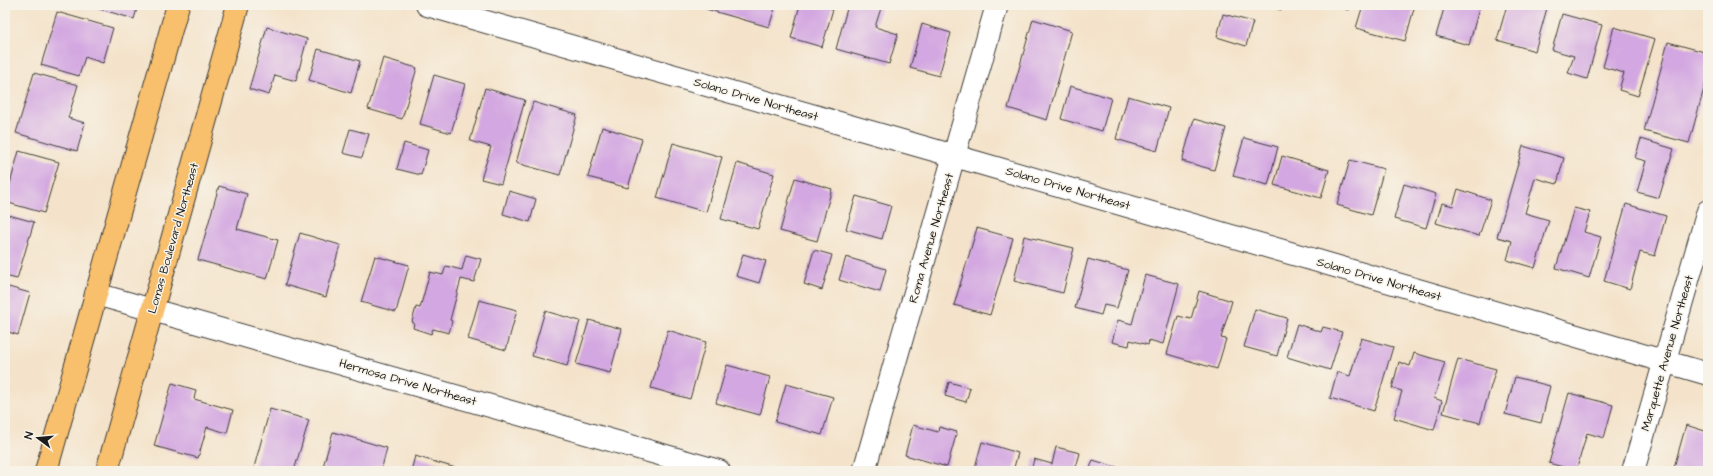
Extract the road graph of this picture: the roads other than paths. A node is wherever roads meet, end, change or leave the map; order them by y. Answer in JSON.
{"nodes":[{"id":1,"x":178,"y":5,"type":"edge"},
{"id":2,"x":238,"y":5,"type":"edge"},
{"id":3,"x":426,"y":5,"type":"edge"},
{"id":4,"x":997,"y":5,"type":"edge"},
{"id":5,"x":955,"y":156,"type":"junction"},
{"id":6,"x":1708,"y":211,"type":"edge"},
{"id":7,"x":96,"y":294,"type":"junction"},
{"id":8,"x":153,"y":310,"type":"junction"},
{"id":9,"x":1665,"y":362,"type":"junction"},
{"id":10,"x":1708,"y":374,"type":"edge"},
{"id":11,"x":46,"y":471,"type":"edge"},
{"id":12,"x":107,"y":471,"type":"edge"},
{"id":13,"x":720,"y":471,"type":"edge"},
{"id":14,"x":864,"y":471,"type":"edge"},
{"id":15,"x":1633,"y":471,"type":"edge"}],
"edges":[{"from":1,"to":7,"type":"main road"},
{"from":2,"to":8,"type":"main road","name":"Lomas Boulevard Northeast"},
{"from":3,"to":5,"type":"street","name":"Solano Drive Northeast"},
{"from":4,"to":5,"type":"street","name":"Roma Avenue Northeast"},
{"from":5,"to":9,"type":"street","name":"Solano Drive Northeast"},
{"from":5,"to":14,"type":"street","name":"Roma Avenue Northeast"},
{"from":6,"to":9,"type":"street","name":"Marquette Avenue Northeast"},
{"from":7,"to":8,"type":"street","name":"Hermosa Drive Northeast"},
{"from":7,"to":11,"type":"main road"},
{"from":8,"to":12,"type":"main road","name":"Lomas Boulevard Northeast"},
{"from":8,"to":13,"type":"street","name":"Hermosa Drive Northeast"},
{"from":9,"to":10,"type":"street","name":"Solano Drive Northeast"},
{"from":9,"to":15,"type":"street","name":"Marquette Avenue Northeast"}]}
